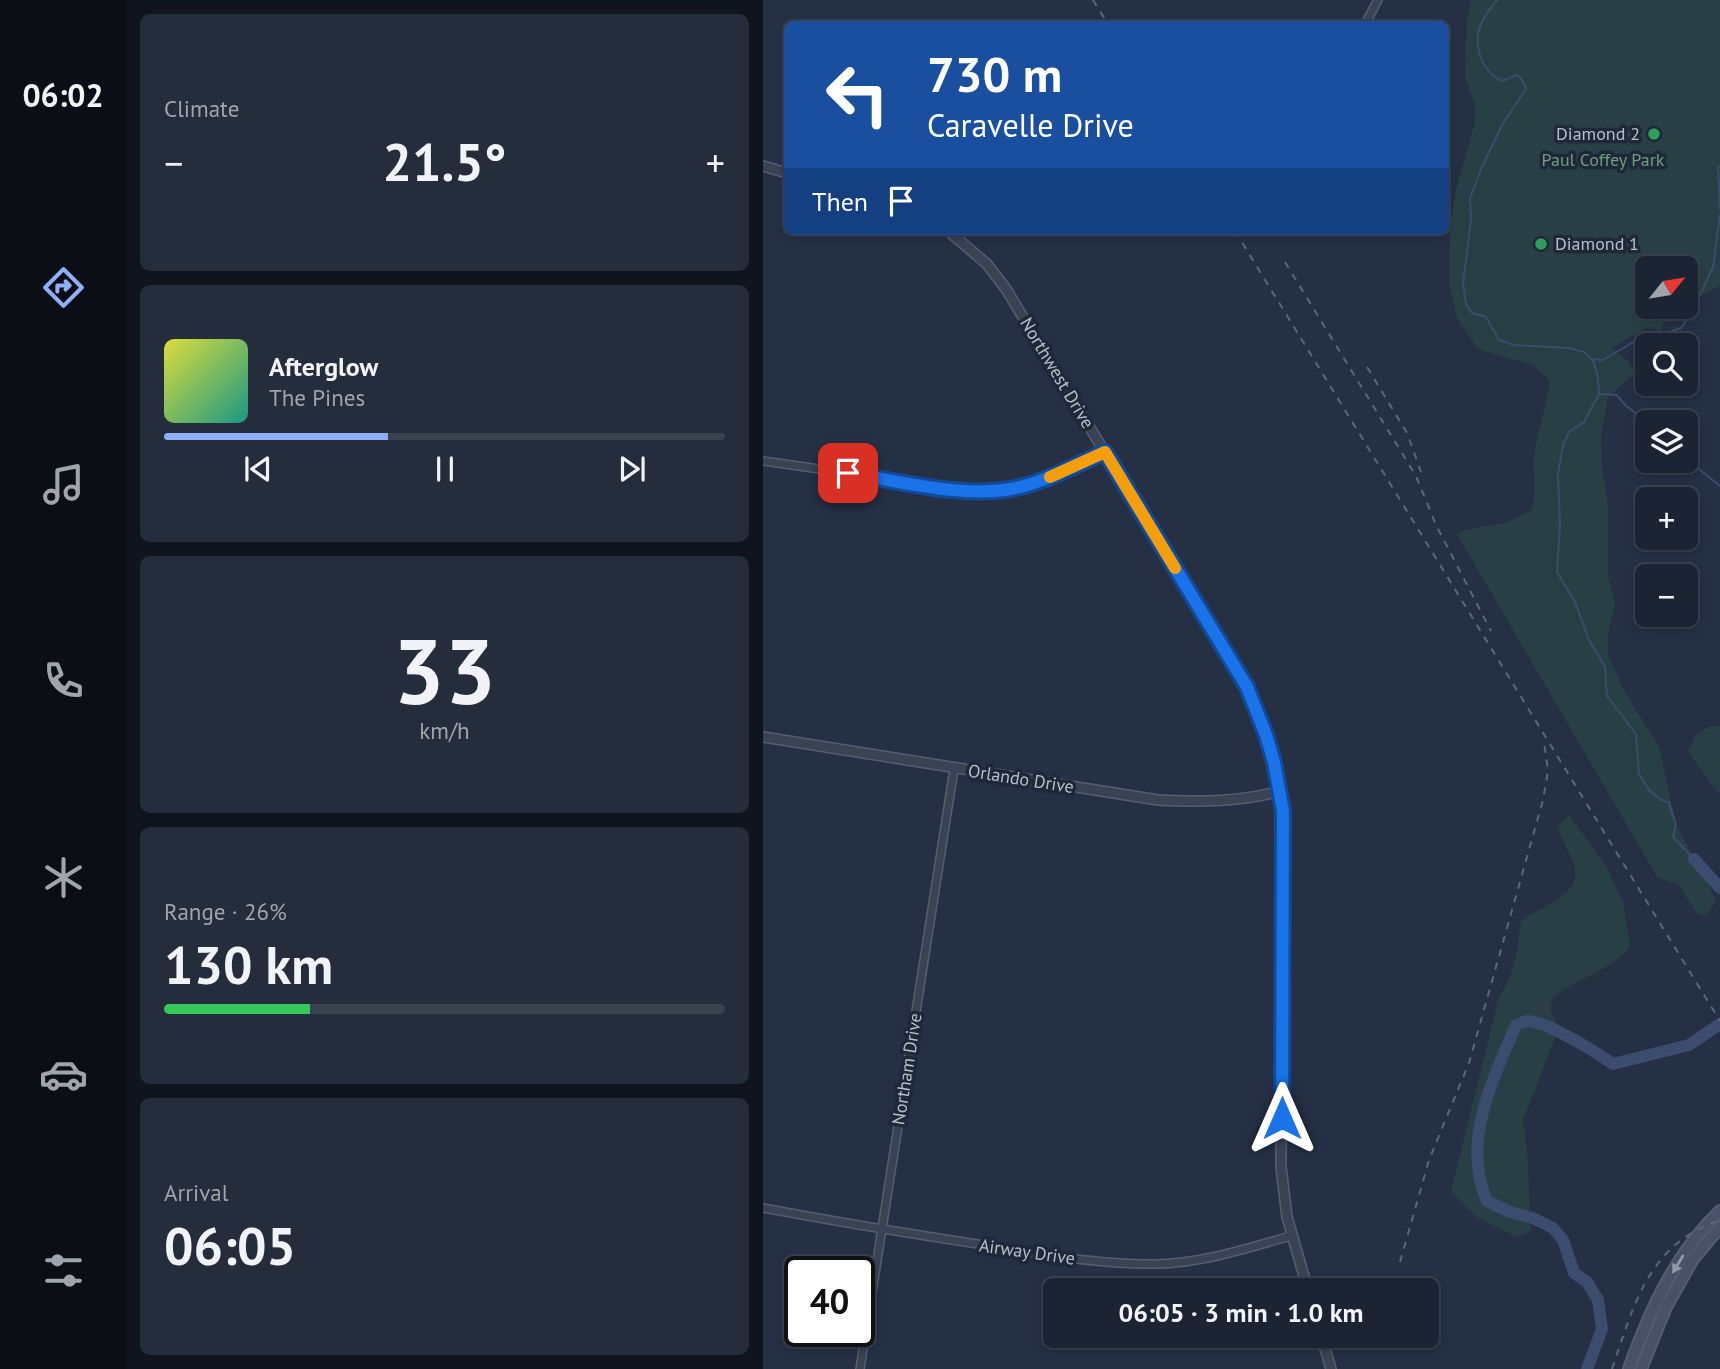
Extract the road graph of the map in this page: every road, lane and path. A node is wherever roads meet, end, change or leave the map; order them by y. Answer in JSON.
{"nodes":[{"id":1,"x":1378,"y":0,"type":"edge"},
{"id":2,"x":1367,"y":21,"type":"edge"},
{"id":3,"x":763,"y":166,"type":"edge"},
{"id":4,"x":784,"y":172,"type":"edge"},
{"id":5,"x":953,"y":235,"type":"edge"},
{"id":6,"x":1105,"y":452,"type":"junction"},
{"id":7,"x":763,"y":460,"type":"edge"},
{"id":8,"x":763,"y":737,"type":"edge"},
{"id":9,"x":954,"y":769,"type":"junction"},
{"id":10,"x":1280,"y":791,"type":"junction"},
{"id":11,"x":763,"y":1208,"type":"edge"},
{"id":12,"x":1720,"y":1211,"type":"edge"},
{"id":13,"x":1720,"y":1227,"type":"edge"},
{"id":14,"x":881,"y":1230,"type":"junction"},
{"id":15,"x":1291,"y":1236,"type":"junction"},
{"id":16,"x":1304,"y":1278,"type":"edge"},
{"id":17,"x":1325,"y":1348,"type":"edge"},
{"id":18,"x":860,"y":1369,"type":"edge"},
{"id":19,"x":1331,"y":1369,"type":"edge"},
{"id":20,"x":1629,"y":1369,"type":"edge"},
{"id":21,"x":1641,"y":1369,"type":"edge"}],
"edges":[{"from":1,"to":2,"type":"street"},
{"from":3,"to":4,"type":"street"},
{"from":5,"to":6,"type":"street","name":"Northwest Drive"},
{"from":6,"to":7,"type":"street"},
{"from":6,"to":10,"type":"street","name":"Northwest Drive"},
{"from":8,"to":9,"type":"street","name":"Orlando Drive"},
{"from":9,"to":10,"type":"street","name":"Orlando Drive"},
{"from":9,"to":14,"type":"street","name":"Northam Drive"},
{"from":10,"to":15,"type":"street","name":"Northwest Drive"},
{"from":11,"to":14,"type":"street","name":"Airway Drive"},
{"from":12,"to":20,"type":"main road","one_way":true},
{"from":13,"to":21,"type":"main road"},
{"from":14,"to":15,"type":"street","name":"Airway Drive"},
{"from":14,"to":18,"type":"street","name":"Northam Drive"},
{"from":15,"to":16,"type":"street","name":"Northwest Drive"},
{"from":17,"to":19,"type":"street"}]}
